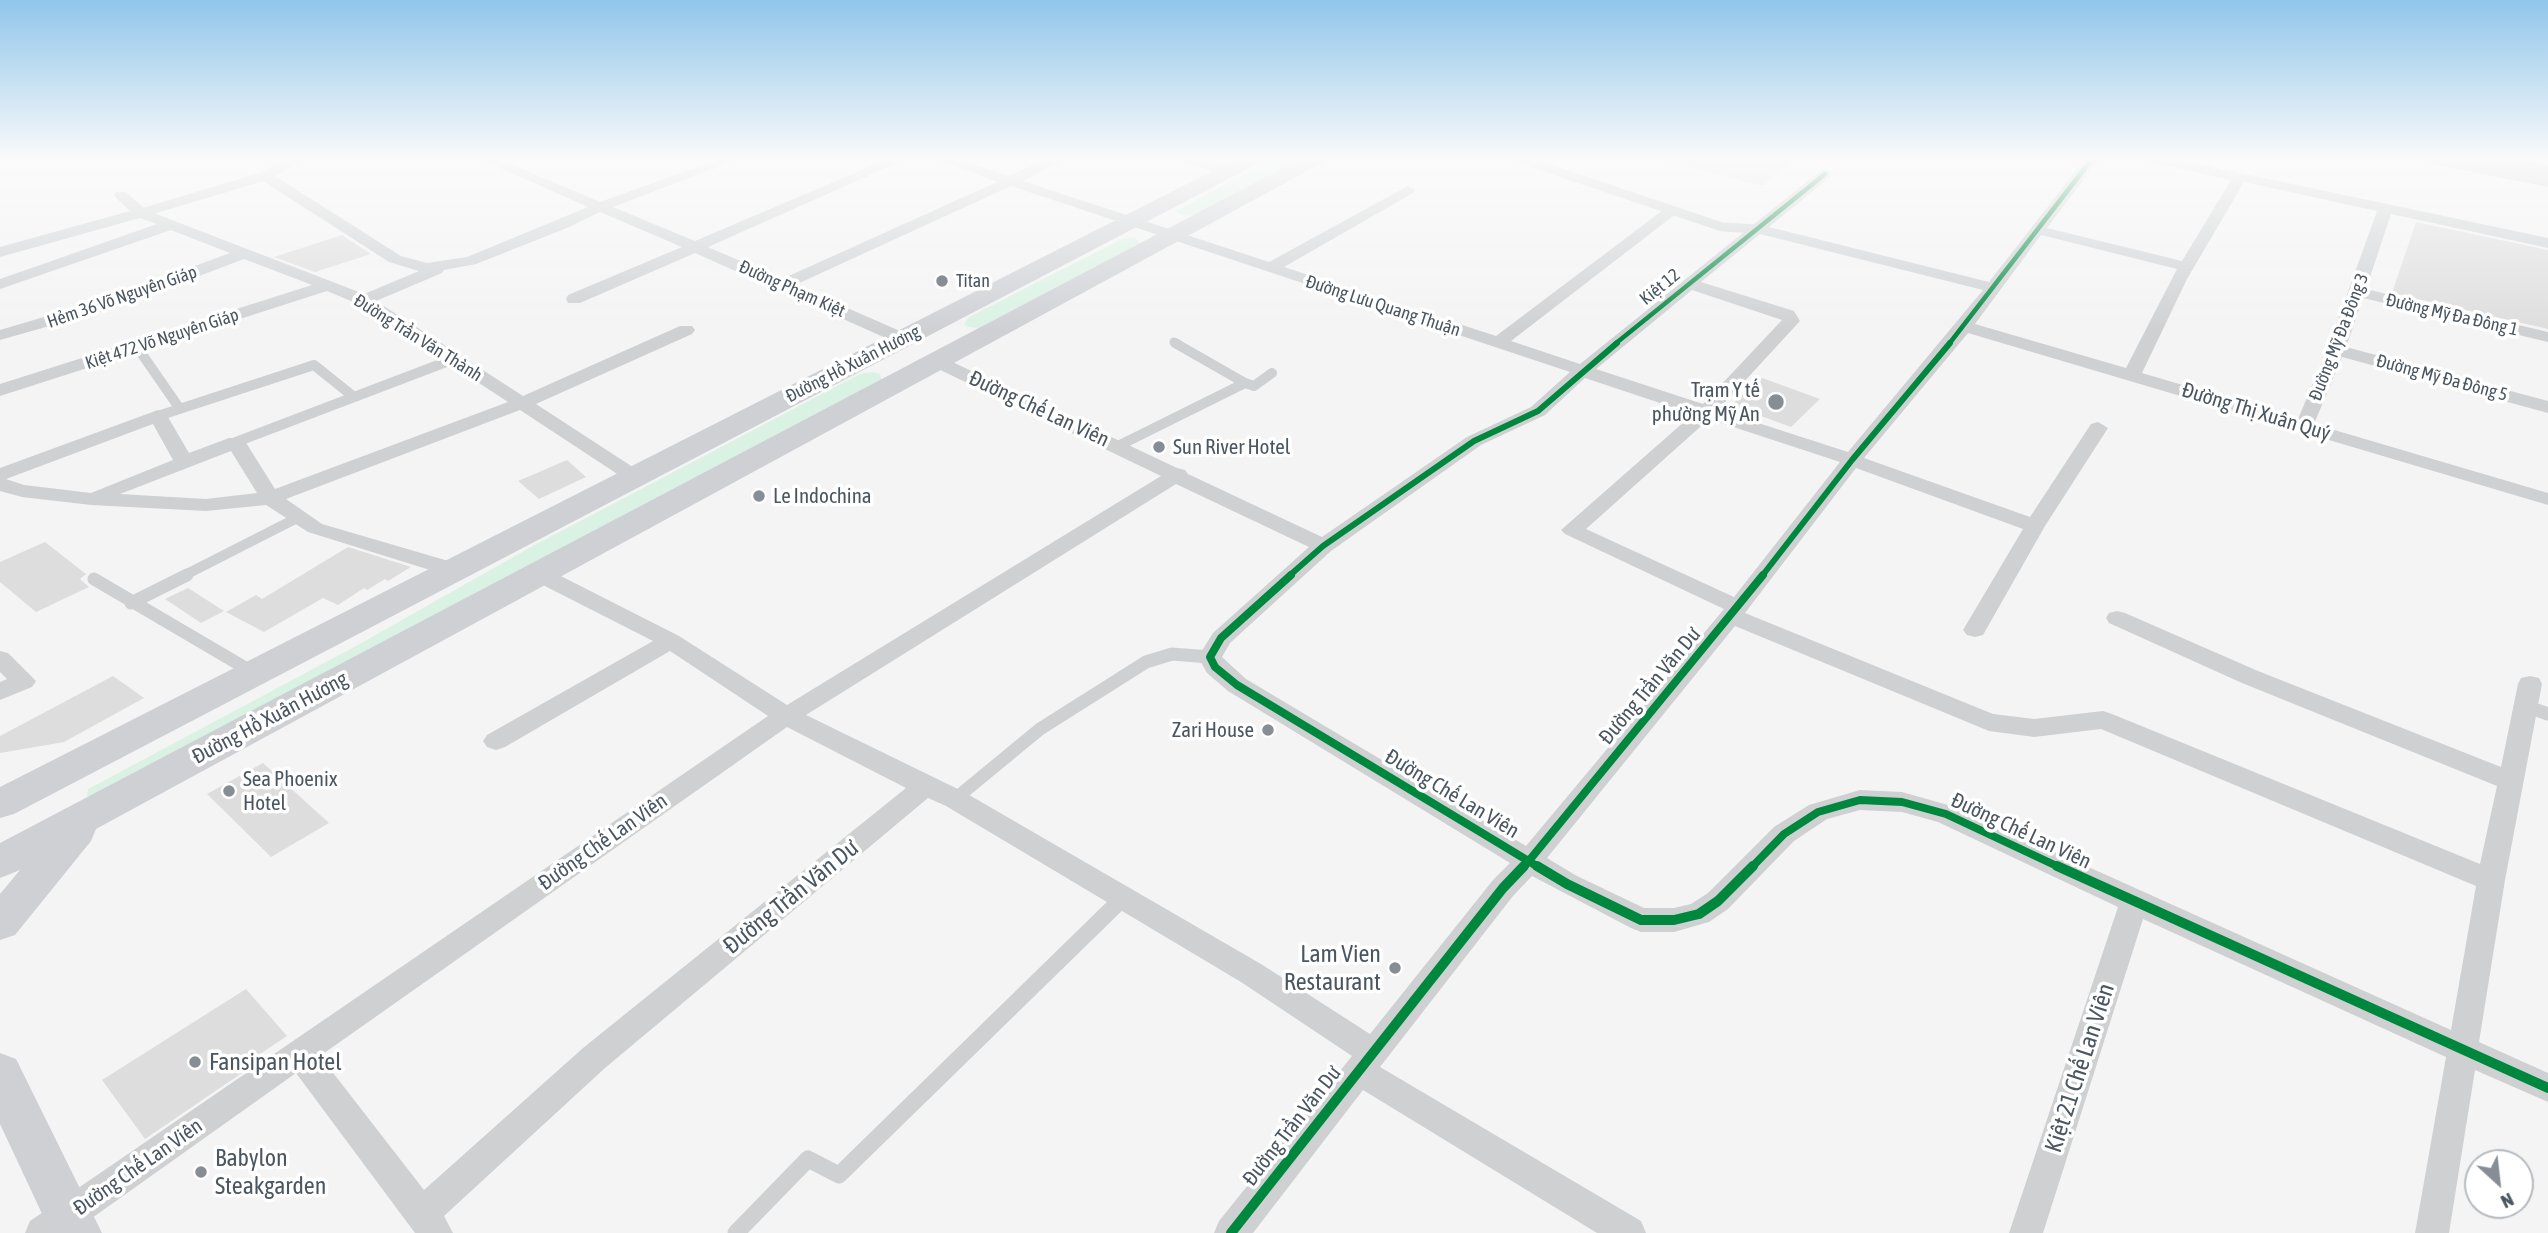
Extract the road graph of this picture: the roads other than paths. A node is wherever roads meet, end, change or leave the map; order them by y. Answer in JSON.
{"nodes":[{"id":1,"x":128,"y":217,"type":"edge"},
{"id":2,"x":150,"y":217,"type":"edge"},
{"id":3,"x":328,"y":217,"type":"edge"},
{"id":4,"x":577,"y":217,"type":"edge"},
{"id":5,"x":622,"y":217,"type":"edge"},
{"id":6,"x":766,"y":217,"type":"edge"},
{"id":7,"x":933,"y":217,"type":"edge"},
{"id":8,"x":1117,"y":217,"type":"edge"},
{"id":9,"x":1140,"y":217,"type":"edge"},
{"id":10,"x":1208,"y":217,"type":"edge"},
{"id":11,"x":1361,"y":217,"type":"edge"},
{"id":12,"x":1663,"y":217,"type":"edge"},
{"id":13,"x":1691,"y":217,"type":"edge"},
{"id":14,"x":1773,"y":217,"type":"edge"},
{"id":15,"x":2048,"y":217,"type":"edge"},
{"id":16,"x":2217,"y":217,"type":"edge"},
{"id":17,"x":2383,"y":217,"type":"edge"},
{"id":18,"x":2426,"y":217,"type":"edge"},
{"id":19,"x":1131,"y":221,"type":"junction"},
{"id":20,"x":170,"y":225,"type":"junction"},
{"id":21,"x":1758,"y":229,"type":"junction"},
{"id":22,"x":2038,"y":230,"type":"junction"},
{"id":23,"x":1174,"y":235,"type":"junction"},
{"id":24,"x":2548,"y":243,"type":"edge"},
{"id":25,"x":695,"y":247,"type":"junction"},
{"id":26,"x":0,"y":252,"type":"edge"},
{"id":27,"x":243,"y":254,"type":"junction"},
{"id":28,"x":2187,"y":267,"type":"junction"},
{"id":29,"x":443,"y":268,"type":"junction"},
{"id":30,"x":1270,"y":268,"type":"junction"},
{"id":31,"x":0,"y":284,"type":"edge"},
{"id":32,"x":1690,"y":284,"type":"junction"},
{"id":33,"x":783,"y":285,"type":"junction"},
{"id":34,"x":324,"y":287,"type":"junction"},
{"id":35,"x":1993,"y":288,"type":"junction"},
{"id":36,"x":2357,"y":292,"type":"junction"},
{"id":37,"x":574,"y":299,"type":"dead end"},
{"id":38,"x":364,"y":300,"type":"junction"},
{"id":39,"x":1964,"y":326,"type":"junction"},
{"id":40,"x":686,"y":330,"type":"dead end"},
{"id":41,"x":913,"y":333,"type":"junction"},
{"id":42,"x":0,"y":335,"type":"edge"},
{"id":43,"x":2548,"y":337,"type":"edge"},
{"id":44,"x":1174,"y":342,"type":"dead end"},
{"id":45,"x":1497,"y":344,"type":"junction"},
{"id":46,"x":967,"y":346,"type":"junction"},
{"id":47,"x":137,"y":347,"type":"junction"},
{"id":48,"x":2336,"y":350,"type":"junction"},
{"id":49,"x":873,"y":354,"type":"junction"},
{"id":50,"x":454,"y":359,"type":"junction"},
{"id":51,"x":927,"y":367,"type":"junction"},
{"id":52,"x":1581,"y":372,"type":"junction"},
{"id":53,"x":1272,"y":373,"type":"dead end"},
{"id":54,"x":2132,"y":375,"type":"junction"},
{"id":55,"x":1245,"y":383,"type":"junction"},
{"id":56,"x":0,"y":390,"type":"edge"},
{"id":57,"x":354,"y":397,"type":"junction"},
{"id":58,"x":522,"y":403,"type":"junction"},
{"id":59,"x":2548,"y":407,"type":"edge"},
{"id":60,"x":180,"y":409,"type":"junction"},
{"id":61,"x":1705,"y":413,"type":"junction"},
{"id":62,"x":158,"y":416,"type":"junction"},
{"id":63,"x":2304,"y":426,"type":"junction"},
{"id":64,"x":2098,"y":428,"type":"dead end"},
{"id":65,"x":236,"y":442,"type":"junction"},
{"id":66,"x":1118,"y":446,"type":"junction"},
{"id":67,"x":1852,"y":460,"type":"junction"},
{"id":68,"x":185,"y":463,"type":"junction"},
{"id":69,"x":1178,"y":474,"type":"junction"},
{"id":70,"x":0,"y":475,"type":"edge"},
{"id":71,"x":635,"y":477,"type":"junction"},
{"id":72,"x":0,"y":484,"type":"edge"},
{"id":73,"x":270,"y":498,"type":"junction"},
{"id":74,"x":91,"y":499,"type":"junction"},
{"id":75,"x":2548,"y":499,"type":"edge"},
{"id":76,"x":299,"y":517,"type":"junction"},
{"id":77,"x":2035,"y":526,"type":"junction"},
{"id":78,"x":1572,"y":530,"type":"joint"},
{"id":79,"x":1322,"y":546,"type":"junction"},
{"id":80,"x":454,"y":570,"type":"junction"},
{"id":81,"x":539,"y":574,"type":"junction"},
{"id":82,"x":94,"y":579,"type":"dead end"},
{"id":83,"x":131,"y":603,"type":"junction"},
{"id":84,"x":1735,"y":612,"type":"junction"},
{"id":85,"x":2117,"y":618,"type":"dead end"},
{"id":86,"x":1975,"y":630,"type":"dead end"},
{"id":87,"x":671,"y":641,"type":"junction"},
{"id":88,"x":1210,"y":657,"type":"junction"},
{"id":89,"x":0,"y":659,"type":"edge"},
{"id":90,"x":254,"y":673,"type":"junction"},
{"id":91,"x":0,"y":692,"type":"edge"},
{"id":92,"x":2534,"y":701,"type":"edge"},
{"id":93,"x":786,"y":716,"type":"junction"},
{"id":94,"x":496,"y":741,"type":"dead end"},
{"id":95,"x":67,"y":769,"type":"junction"},
{"id":96,"x":2510,"y":781,"type":"junction"},
{"id":97,"x":925,"y":786,"type":"junction"},
{"id":98,"x":0,"y":790,"type":"edge"},
{"id":99,"x":955,"y":799,"type":"junction"},
{"id":100,"x":0,"y":804,"type":"edge"},
{"id":101,"x":94,"y":812,"type":"junction"},
{"id":102,"x":1530,"y":860,"type":"junction"},
{"id":103,"x":0,"y":862,"type":"edge"},
{"id":104,"x":2491,"y":880,"type":"junction"},
{"id":105,"x":1123,"y":898,"type":"junction"},
{"id":106,"x":2134,"y":902,"type":"junction"},
{"id":107,"x":0,"y":923,"type":"edge"},
{"id":108,"x":2462,"y":1049,"type":"junction"},
{"id":109,"x":300,"y":1054,"type":"junction"},
{"id":110,"x":1365,"y":1061,"type":"junction"},
{"id":111,"x":0,"y":1074,"type":"edge"},
{"id":112,"x":2548,"y":1088,"type":"edge"},
{"id":113,"x":429,"y":1223,"type":"edge"},
{"id":114,"x":63,"y":1227,"type":"edge"},
{"id":115,"x":736,"y":1233,"type":"edge"},
{"id":116,"x":1231,"y":1233,"type":"edge"},
{"id":117,"x":1629,"y":1233,"type":"edge"},
{"id":118,"x":2026,"y":1233,"type":"edge"},
{"id":119,"x":2432,"y":1233,"type":"edge"}],
"edges":[{"from":1,"to":26,"type":"street"},
{"from":2,"to":20,"type":"street","name":"Đường Trần Văn Thành"},
{"from":3,"to":29,"type":"street"},
{"from":4,"to":29,"type":"street"},
{"from":5,"to":25,"type":"street","name":"Đường Phạm Kiệt"},
{"from":6,"to":25,"type":"street"},
{"from":7,"to":33,"type":"street"},
{"from":8,"to":19,"type":"street"},
{"from":9,"to":19,"type":"main road","name":"Đường Hồ Xuân Hương"},
{"from":10,"to":23,"type":"main road","name":"Đường Hồ Xuân Hương"},
{"from":11,"to":30,"type":"street","name":"Đường Lưu Quang Thuận"},
{"from":12,"to":45,"type":"street"},
{"from":13,"to":21,"type":"lane"},
{"from":14,"to":21,"type":"street","name":"Kiệt 12"},
{"from":15,"to":22,"type":"street","name":"Đường Trần Văn Dư"},
{"from":16,"to":28,"type":"street"},
{"from":17,"to":36,"type":"street","name":"Đường Mỹ Đa Đông 3"},
{"from":18,"to":24,"type":"street"},
{"from":19,"to":23,"type":"street"},
{"from":19,"to":41,"type":"main road","name":"Đường Hồ Xuân Hương"},
{"from":20,"to":27,"type":"street","name":"Đường Trần Văn Thành"},
{"from":20,"to":31,"type":"street"},
{"from":21,"to":32,"type":"street","name":"Kiệt 12"},
{"from":21,"to":35,"type":"street"},
{"from":22,"to":28,"type":"street"},
{"from":22,"to":35,"type":"street","name":"Đường Trần Văn Dư"},
{"from":23,"to":30,"type":"street","name":"Đường Lưu Quang Thuận"},
{"from":23,"to":46,"type":"main road","name":"Đường Hồ Xuân Hương"},
{"from":25,"to":33,"type":"street","name":"Đường Phạm Kiệt"},
{"from":25,"to":37,"type":"street"},
{"from":27,"to":34,"type":"street","name":"Đường Trần Văn Thành"},
{"from":27,"to":42,"type":"street","name":"Hẻm 36 Võ Nguyên Giáp"},
{"from":28,"to":54,"type":"street"},
{"from":29,"to":38,"type":"street"},
{"from":30,"to":45,"type":"street","name":"Đường Lưu Quang Thuận"},
{"from":32,"to":52,"type":"street","name":"Kiệt 12"},
{"from":32,"to":61,"type":"street"},
{"from":33,"to":41,"type":"street","name":"Đường Phạm Kiệt"},
{"from":34,"to":38,"type":"street","name":"Đường Trần Văn Thành"},
{"from":34,"to":47,"type":"street","name":"Kiệt 472 Võ Nguyên Giáp"},
{"from":35,"to":39,"type":"street","name":"Đường Trần Văn Dư"},
{"from":36,"to":43,"type":"street","name":"Đường Mỹ Đa Đông 1"},
{"from":36,"to":48,"type":"street","name":"Đường Mỹ Đa Đông 3"},
{"from":38,"to":50,"type":"street","name":"Đường Trần Văn Thành"},
{"from":39,"to":54,"type":"street","name":"Đường Thị Xuân Quý"},
{"from":39,"to":67,"type":"street","name":"Đường Trần Văn Dư"},
{"from":40,"to":58,"type":"street"},
{"from":41,"to":46,"type":"main road"},
{"from":41,"to":49,"type":"main road","name":"Đường Hồ Xuân Hương"},
{"from":44,"to":55,"type":"lane"},
{"from":45,"to":52,"type":"street","name":"Đường Lưu Quang Thuận"},
{"from":46,"to":51,"type":"main road","name":"Đường Hồ Xuân Hương"},
{"from":47,"to":56,"type":"street","name":"Kiệt 472 Võ Nguyên Giáp"},
{"from":47,"to":60,"type":"lane"},
{"from":48,"to":59,"type":"street","name":"Đường Mỹ Đa Đông 5"},
{"from":48,"to":63,"type":"street","name":"Đường Mỹ Đa Đông 3"},
{"from":49,"to":51,"type":"main road"},
{"from":49,"to":71,"type":"main road","name":"Đường Hồ Xuân Hương"},
{"from":50,"to":57,"type":"lane"},
{"from":50,"to":58,"type":"street","name":"Đường Trần Văn Thành"},
{"from":51,"to":66,"type":"street","name":"Đường Chế Lan Viên"},
{"from":51,"to":81,"type":"main road","name":"Đường Hồ Xuân Hương"},
{"from":52,"to":61,"type":"street","name":"Đường Lưu Quang Thuận"},
{"from":52,"to":79,"type":"street"},
{"from":53,"to":55,"type":"lane"},
{"from":54,"to":63,"type":"street","name":"Đường Thị Xuân Quý"},
{"from":55,"to":66,"type":"lane"},
{"from":57,"to":60,"type":"lane"},
{"from":57,"to":65,"type":"lane"},
{"from":58,"to":71,"type":"street","name":"Đường Trần Văn Thành"},
{"from":58,"to":73,"type":"street"},
{"from":60,"to":62,"type":"lane"},
{"from":61,"to":67,"type":"street","name":"Đường Lưu Quang Thuận"},
{"from":61,"to":78,"type":"street"},
{"from":62,"to":68,"type":"street"},
{"from":62,"to":70,"type":"street"},
{"from":63,"to":75,"type":"street","name":"Đường Thị Xuân Quý"},
{"from":64,"to":77,"type":"street"},
{"from":65,"to":68,"type":"street"},
{"from":65,"to":73,"type":"street"},
{"from":66,"to":69,"type":"street","name":"Đường Chế Lan Viên"},
{"from":67,"to":77,"type":"street","name":"Đường Lưu Quang Thuận"},
{"from":67,"to":84,"type":"street","name":"Đường Trần Văn Dư"},
{"from":68,"to":74,"type":"street"},
{"from":69,"to":79,"type":"street","name":"Đường Chế Lan Viên"},
{"from":69,"to":93,"type":"street","name":"Đường Chế Lan Viên"},
{"from":71,"to":80,"type":"main road","name":"Đường Hồ Xuân Hương"},
{"from":72,"to":74,"type":"street"},
{"from":73,"to":74,"type":"street"},
{"from":73,"to":76,"type":"street"},
{"from":76,"to":80,"type":"street"},
{"from":76,"to":83,"type":"lane"},
{"from":77,"to":86,"type":"street"},
{"from":78,"to":84,"type":"street"},
{"from":79,"to":88,"type":"street"},
{"from":80,"to":90,"type":"main road","name":"Đường Hồ Xuân Hương"},
{"from":81,"to":87,"type":"street"},
{"from":81,"to":101,"type":"main road","name":"Đường Hồ Xuân Hương"},
{"from":82,"to":83,"type":"lane"},
{"from":83,"to":90,"type":"lane"},
{"from":84,"to":102,"type":"street","name":"Đường Trần Văn Dư"},
{"from":84,"to":104,"type":"street"},
{"from":85,"to":96,"type":"street"},
{"from":87,"to":93,"type":"street"},
{"from":87,"to":94,"type":"street"},
{"from":88,"to":99,"type":"lane"},
{"from":88,"to":102,"type":"street","name":"Đường Chế Lan Viên"},
{"from":89,"to":91,"type":"street"},
{"from":90,"to":95,"type":"main road","name":"Đường Hồ Xuân Hương"},
{"from":92,"to":96,"type":"street"},
{"from":93,"to":97,"type":"street"},
{"from":93,"to":109,"type":"street","name":"Đường Chế Lan Viên"},
{"from":95,"to":98,"type":"main road"},
{"from":95,"to":100,"type":"main road","name":"Đường Hồ Xuân Hương"},
{"from":96,"to":104,"type":"street"},
{"from":97,"to":99,"type":"street"},
{"from":97,"to":113,"type":"street","name":"Đường Trần Văn Dư"},
{"from":99,"to":105,"type":"street"},
{"from":101,"to":103,"type":"main road","name":"Đường Hồ Xuân Hương"},
{"from":101,"to":107,"type":"main road"},
{"from":102,"to":106,"type":"street","name":"Đường Chế Lan Viên"},
{"from":102,"to":110,"type":"street","name":"Đường Trần Văn Dư"},
{"from":104,"to":108,"type":"street"},
{"from":105,"to":110,"type":"street"},
{"from":105,"to":115,"type":"lane"},
{"from":106,"to":108,"type":"street","name":"Đường Chế Lan Viên"},
{"from":106,"to":118,"type":"street","name":"Kiệt 21 Chế Lan Viên"},
{"from":108,"to":112,"type":"street","name":"Đường Chế Lan Viên"},
{"from":108,"to":119,"type":"street"},
{"from":109,"to":113,"type":"street"},
{"from":109,"to":114,"type":"street","name":"Đường Chế Lan Viên"},
{"from":110,"to":116,"type":"street","name":"Đường Trần Văn Dư"},
{"from":110,"to":117,"type":"street"},
{"from":111,"to":114,"type":"main road"}]}
